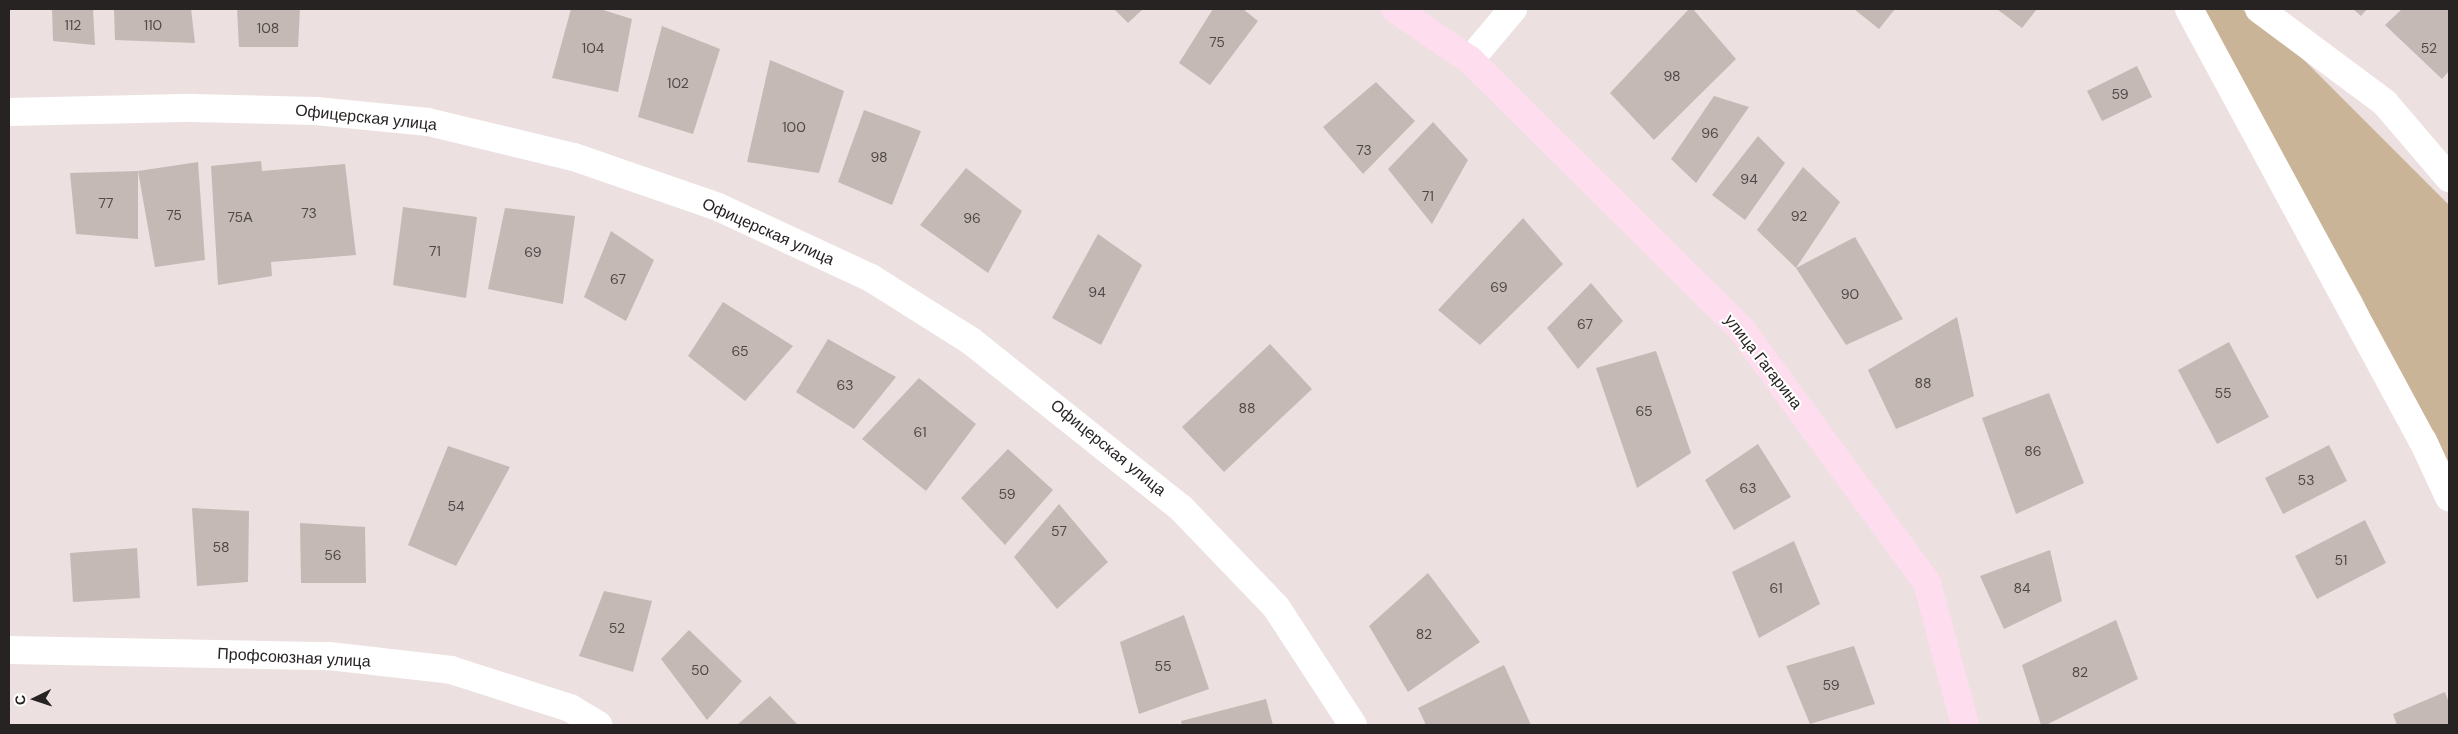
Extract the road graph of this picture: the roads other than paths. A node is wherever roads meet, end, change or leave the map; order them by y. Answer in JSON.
{"nodes":[{"id":1,"x":1395,"y":9,"type":"edge"},
{"id":2,"x":1513,"y":9,"type":"edge"},
{"id":3,"x":2189,"y":9,"type":"edge"},
{"id":4,"x":2259,"y":9,"type":"edge"},
{"id":5,"x":1470,"y":60,"type":"junction"},
{"id":6,"x":9,"y":112,"type":"edge"},
{"id":7,"x":2449,"y":178,"type":"edge"},
{"id":8,"x":2449,"y":497,"type":"edge"},
{"id":9,"x":9,"y":650,"type":"edge"},
{"id":10,"x":598,"y":725,"type":"edge"},
{"id":11,"x":1353,"y":725,"type":"edge"},
{"id":12,"x":1965,"y":725,"type":"edge"}],
"edges":[{"from":1,"to":5,"type":"main road","name":"улица Гагарина"},
{"from":2,"to":5,"type":"street"},
{"from":3,"to":8,"type":"street"},
{"from":4,"to":7,"type":"street"},
{"from":5,"to":12,"type":"main road","name":"улица Гагарина"},
{"from":6,"to":11,"type":"street","name":"Офицерская улица"},
{"from":9,"to":10,"type":"street","name":"Профсоюзная улица"}]}
